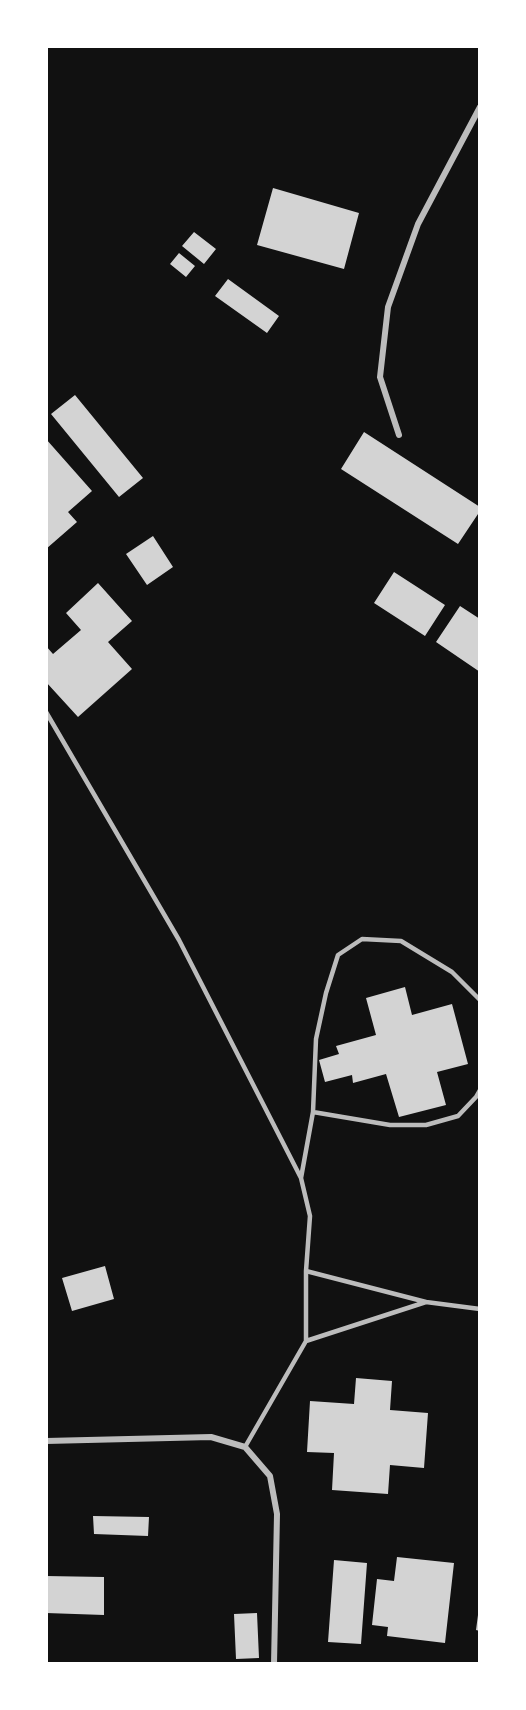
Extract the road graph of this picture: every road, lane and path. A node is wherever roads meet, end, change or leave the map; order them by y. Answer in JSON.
{"nodes":[{"id":1,"x":480,"y":107,"type":"edge"},
{"id":2,"x":399,"y":435,"type":"dead end"},
{"id":3,"x":46,"y":712,"type":"edge"},
{"id":4,"x":480,"y":1000,"type":"edge"},
{"id":5,"x":480,"y":1089,"type":"edge"},
{"id":6,"x":313,"y":1112,"type":"junction"},
{"id":7,"x":301,"y":1178,"type":"junction"},
{"id":8,"x":306,"y":1270,"type":"junction"},
{"id":9,"x":426,"y":1302,"type":"junction"},
{"id":10,"x":480,"y":1309,"type":"edge"},
{"id":11,"x":306,"y":1341,"type":"junction"},
{"id":12,"x":46,"y":1441,"type":"edge"},
{"id":13,"x":245,"y":1447,"type":"junction"},
{"id":14,"x":274,"y":1664,"type":"edge"}],
"edges":[{"from":1,"to":2,"type":"street"},
{"from":3,"to":7,"type":"lane"},
{"from":4,"to":6,"type":"lane"},
{"from":5,"to":6,"type":"lane"},
{"from":6,"to":7,"type":"lane"},
{"from":7,"to":8,"type":"lane"},
{"from":8,"to":9,"type":"lane"},
{"from":8,"to":11,"type":"lane"},
{"from":9,"to":10,"type":"lane"},
{"from":9,"to":11,"type":"lane"},
{"from":11,"to":13,"type":"lane"},
{"from":12,"to":13,"type":"street"},
{"from":13,"to":14,"type":"street"}]}
